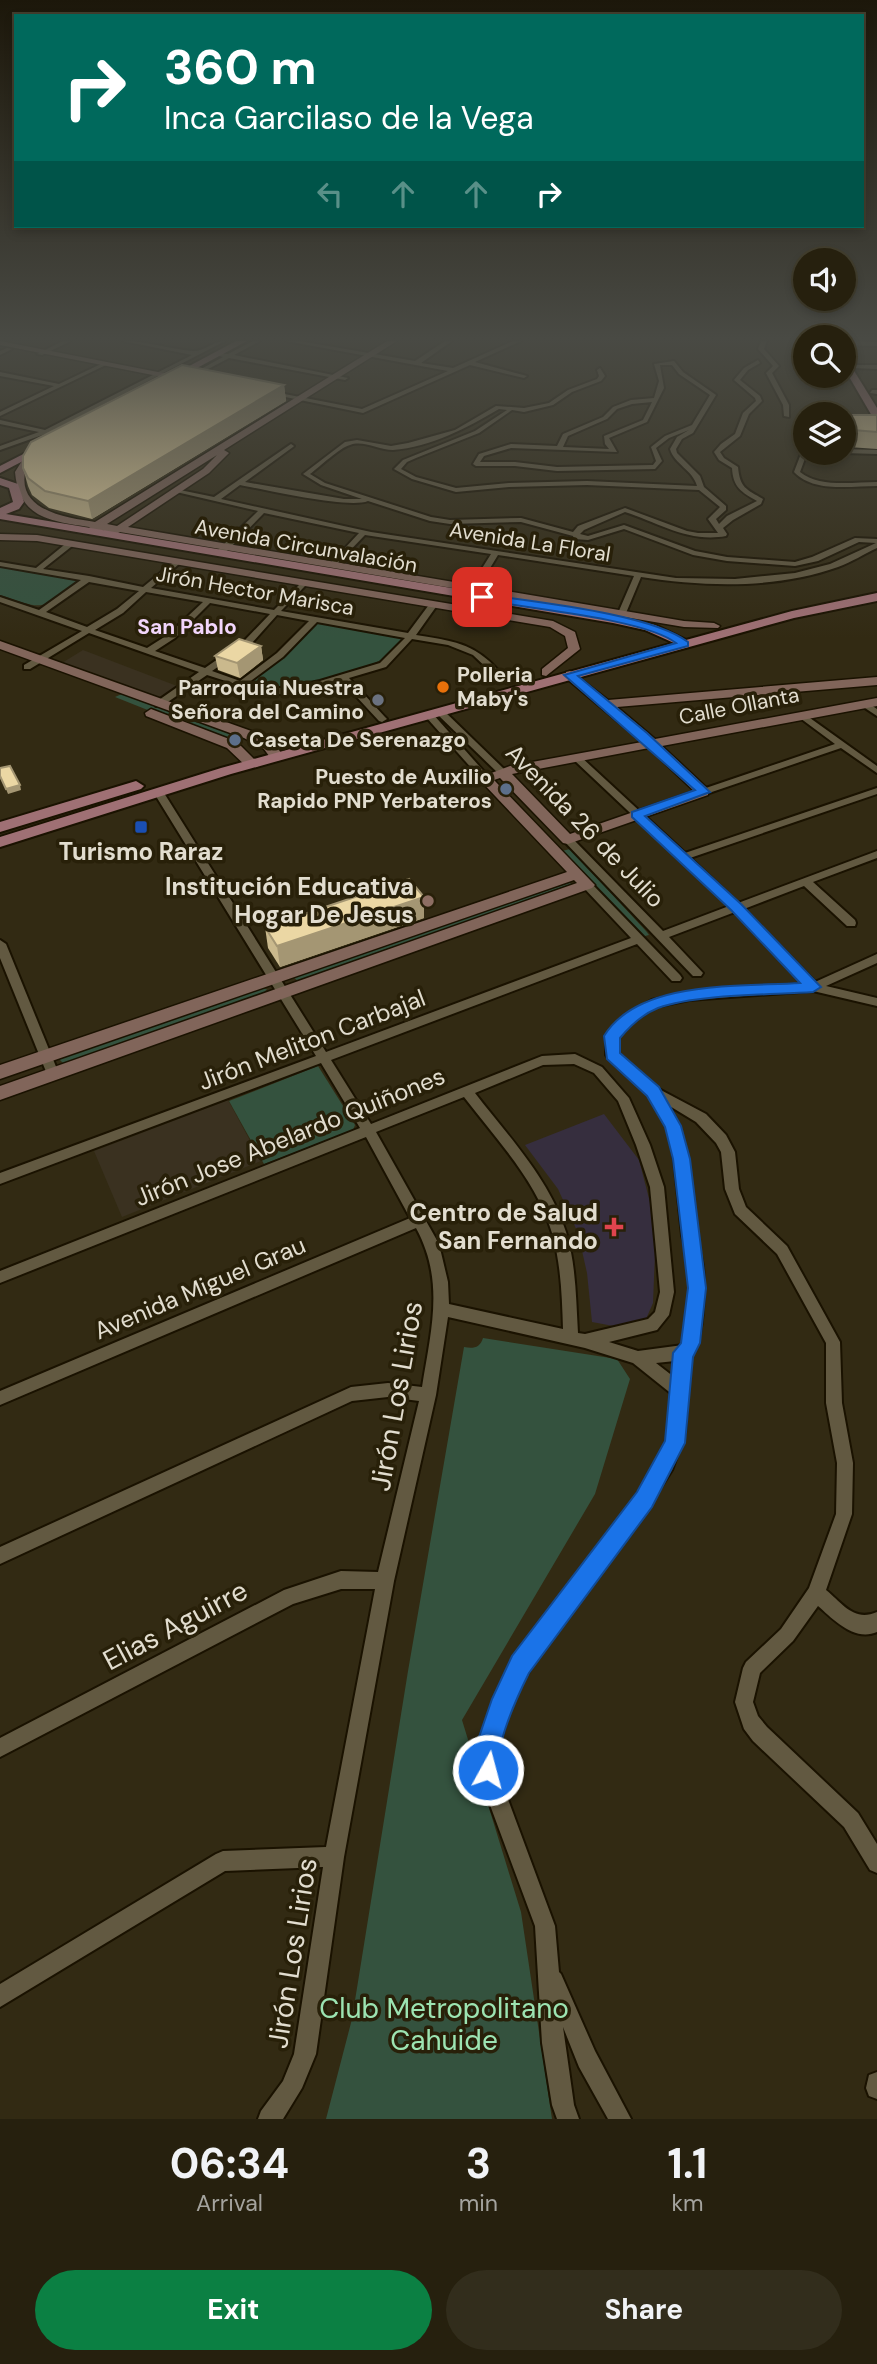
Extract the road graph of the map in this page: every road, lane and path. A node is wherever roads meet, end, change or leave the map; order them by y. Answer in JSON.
{"nodes":[{"id":1,"x":23,"y":440,"type":"edge"},
{"id":2,"x":43,"y":440,"type":"edge"},
{"id":3,"x":238,"y":440,"type":"edge"},
{"id":4,"x":242,"y":440,"type":"edge"},
{"id":5,"x":424,"y":440,"type":"edge"},
{"id":6,"x":457,"y":440,"type":"edge"},
{"id":7,"x":563,"y":440,"type":"edge"},
{"id":8,"x":607,"y":440,"type":"edge"},
{"id":9,"x":663,"y":440,"type":"edge"},
{"id":10,"x":678,"y":440,"type":"edge"},
{"id":11,"x":731,"y":440,"type":"edge"},
{"id":12,"x":54,"y":442,"type":"edge"},
{"id":13,"x":291,"y":446,"type":"dead end"},
{"id":14,"x":0,"y":448,"type":"edge"},
{"id":15,"x":559,"y":449,"type":"junction"},
{"id":16,"x":856,"y":451,"type":"edge"},
{"id":17,"x":877,"y":452,"type":"edge"},
{"id":18,"x":30,"y":455,"type":"junction"},
{"id":19,"x":0,"y":461,"type":"edge"},
{"id":20,"x":800,"y":465,"type":"edge"},
{"id":21,"x":0,"y":470,"type":"edge"},
{"id":22,"x":0,"y":481,"type":"edge"},
{"id":23,"x":239,"y":483,"type":"junction"},
{"id":24,"x":877,"y":484,"type":"edge"},
{"id":25,"x":701,"y":488,"type":"junction"},
{"id":26,"x":176,"y":491,"type":"junction"},
{"id":27,"x":216,"y":499,"type":"junction"},
{"id":28,"x":379,"y":500,"type":"junction"},
{"id":29,"x":262,"y":511,"type":"junction"},
{"id":30,"x":0,"y":514,"type":"edge"},
{"id":31,"x":0,"y":523,"type":"edge"},
{"id":32,"x":719,"y":528,"type":"junction"},
{"id":33,"x":363,"y":533,"type":"junction"},
{"id":34,"x":85,"y":534,"type":"junction"},
{"id":35,"x":0,"y":537,"type":"edge"},
{"id":36,"x":577,"y":537,"type":"junction"},
{"id":37,"x":107,"y":538,"type":"junction"},
{"id":38,"x":877,"y":543,"type":"edge"},
{"id":39,"x":223,"y":550,"type":"junction"},
{"id":40,"x":495,"y":554,"type":"junction"},
{"id":41,"x":176,"y":562,"type":"junction"},
{"id":42,"x":0,"y":564,"type":"edge"},
{"id":43,"x":334,"y":565,"type":"junction"},
{"id":44,"x":39,"y":569,"type":"junction"},
{"id":45,"x":638,"y":576,"type":"junction"},
{"id":46,"x":89,"y":578,"type":"junction"},
{"id":47,"x":302,"y":584,"type":"junction"},
{"id":48,"x":341,"y":585,"type":"junction"},
{"id":49,"x":877,"y":588,"type":"edge"},
{"id":50,"x":147,"y":589,"type":"junction"},
{"id":51,"x":877,"y":597,"type":"edge"},
{"id":52,"x":0,"y":599,"type":"edge"},
{"id":53,"x":209,"y":600,"type":"junction"},
{"id":54,"x":471,"y":600,"type":"junction"},
{"id":55,"x":434,"y":604,"type":"junction"},
{"id":56,"x":41,"y":612,"type":"junction"},
{"id":57,"x":277,"y":612,"type":"junction"},
{"id":58,"x":622,"y":613,"type":"junction"},
{"id":59,"x":315,"y":619,"type":"junction"},
{"id":60,"x":714,"y":626,"type":"junction"},
{"id":61,"x":92,"y":630,"type":"junction"},
{"id":62,"x":672,"y":635,"type":"junction"},
{"id":63,"x":411,"y":636,"type":"junction"},
{"id":64,"x":658,"y":644,"type":"junction"},
{"id":65,"x":684,"y":644,"type":"junction"},
{"id":66,"x":0,"y":645,"type":"edge"},
{"id":67,"x":150,"y":650,"type":"junction"},
{"id":68,"x":0,"y":657,"type":"edge"},
{"id":69,"x":41,"y":659,"type":"junction"},
{"id":70,"x":27,"y":667,"type":"junction"},
{"id":71,"x":495,"y":671,"type":"dead end"},
{"id":72,"x":208,"y":672,"type":"junction"},
{"id":73,"x":558,"y":675,"type":"junction"},
{"id":74,"x":344,"y":678,"type":"junction"},
{"id":75,"x":877,"y":681,"type":"edge"},
{"id":76,"x":241,"y":684,"type":"junction"},
{"id":77,"x":121,"y":689,"type":"junction"},
{"id":78,"x":109,"y":697,"type":"junction"},
{"id":79,"x":871,"y":703,"type":"edge"},
{"id":80,"x":159,"y":704,"type":"junction"},
{"id":81,"x":606,"y":704,"type":"junction"},
{"id":82,"x":434,"y":713,"type":"junction"},
{"id":83,"x":877,"y":713,"type":"edge"},
{"id":84,"x":803,"y":716,"type":"junction"},
{"id":85,"x":382,"y":719,"type":"junction"},
{"id":86,"x":646,"y":745,"type":"junction"},
{"id":87,"x":841,"y":745,"type":"junction"},
{"id":88,"x":273,"y":751,"type":"junction"},
{"id":89,"x":248,"y":758,"type":"junction"},
{"id":90,"x":577,"y":758,"type":"junction"},
{"id":91,"x":877,"y":770,"type":"edge"},
{"id":92,"x":502,"y":772,"type":"junction"},
{"id":93,"x":485,"y":778,"type":"junction"},
{"id":94,"x":877,"y":791,"type":"edge"},
{"id":95,"x":703,"y":792,"type":"junction"},
{"id":96,"x":159,"y":793,"type":"junction"},
{"id":97,"x":636,"y":814,"type":"junction"},
{"id":98,"x":0,"y":827,"type":"edge"},
{"id":99,"x":568,"y":840,"type":"junction"},
{"id":100,"x":0,"y":842,"type":"edge"},
{"id":101,"x":872,"y":856,"type":"edge"},
{"id":102,"x":684,"y":857,"type":"junction"},
{"id":103,"x":877,"y":867,"type":"edge"},
{"id":104,"x":582,"y":880,"type":"junction"},
{"id":105,"x":805,"y":881,"type":"junction"},
{"id":106,"x":736,"y":907,"type":"junction"},
{"id":107,"x":851,"y":923,"type":"dead end"},
{"id":108,"x":661,"y":936,"type":"junction"},
{"id":109,"x":639,"y":939,"type":"junction"},
{"id":110,"x":0,"y":944,"type":"edge"},
{"id":111,"x":877,"y":958,"type":"edge"},
{"id":112,"x":697,"y":974,"type":"dead end"},
{"id":113,"x":274,"y":977,"type":"junction"},
{"id":114,"x":676,"y":978,"type":"dead end"},
{"id":115,"x":813,"y":987,"type":"junction"},
{"id":116,"x":283,"y":993,"type":"junction"},
{"id":117,"x":877,"y":1002,"type":"edge"},
{"id":118,"x":46,"y":1056,"type":"junction"},
{"id":119,"x":323,"y":1059,"type":"junction"},
{"id":120,"x":0,"y":1072,"type":"edge"},
{"id":121,"x":53,"y":1074,"type":"junction"},
{"id":122,"x":653,"y":1091,"type":"junction"},
{"id":123,"x":467,"y":1092,"type":"junction"},
{"id":124,"x":0,"y":1093,"type":"edge"},
{"id":125,"x":369,"y":1131,"type":"junction"},
{"id":126,"x":0,"y":1179,"type":"edge"},
{"id":127,"x":419,"y":1220,"type":"junction"},
{"id":128,"x":0,"y":1277,"type":"edge"},
{"id":129,"x":442,"y":1309,"type":"junction"},
{"id":130,"x":578,"y":1340,"type":"junction"},
{"id":131,"x":683,"y":1353,"type":"junction"},
{"id":132,"x":638,"y":1357,"type":"junction"},
{"id":133,"x":680,"y":1391,"type":"junction"},
{"id":134,"x":428,"y":1395,"type":"junction"},
{"id":135,"x":0,"y":1398,"type":"edge"},
{"id":136,"x":0,"y":1556,"type":"edge"},
{"id":137,"x":385,"y":1581,"type":"junction"},
{"id":138,"x":816,"y":1593,"type":"junction"},
{"id":139,"x":877,"y":1621,"type":"edge"},
{"id":140,"x":0,"y":1748,"type":"edge"},
{"id":141,"x":334,"y":1857,"type":"junction"},
{"id":142,"x":877,"y":1863,"type":"edge"},
{"id":143,"x":551,"y":1974,"type":"junction"},
{"id":144,"x":0,"y":1996,"type":"edge"},
{"id":145,"x":298,"y":2076,"type":"joint"},
{"id":146,"x":877,"y":2083,"type":"edge"},
{"id":147,"x":877,"y":2088,"type":"edge"},
{"id":148,"x":269,"y":2119,"type":"edge"},
{"id":149,"x":568,"y":2119,"type":"edge"},
{"id":150,"x":620,"y":2119,"type":"edge"}],
"edges":[{"from":1,"to":14,"type":"street"},
{"from":2,"to":19,"type":"main road"},
{"from":3,"to":34,"type":"street"},
{"from":4,"to":26,"type":"street"},
{"from":5,"to":28,"type":"street"},
{"from":6,"to":25,"type":"street"},
{"from":7,"to":15,"type":"street"},
{"from":8,"to":15,"type":"street"},
{"from":9,"to":15,"type":"street"},
{"from":10,"to":25,"type":"street"},
{"from":11,"to":32,"type":"street"},
{"from":12,"to":18,"type":"main road"},
{"from":13,"to":23,"type":"street"},
{"from":16,"to":17,"type":"street"},
{"from":18,"to":21,"type":"main road"},
{"from":18,"to":34,"type":"street"},
{"from":20,"to":24,"type":"street"},
{"from":22,"to":30,"type":"main road"},
{"from":23,"to":27,"type":"street"},
{"from":23,"to":28,"type":"street"},
{"from":25,"to":32,"type":"street"},
{"from":26,"to":27,"type":"street","name":"Avenida La Floral"},
{"from":26,"to":37,"type":"street"},
{"from":27,"to":29,"type":"street","name":"Avenida La Floral"},
{"from":28,"to":36,"type":"street"},
{"from":29,"to":33,"type":"street","name":"Avenida La Floral"},
{"from":29,"to":39,"type":"street"},
{"from":30,"to":34,"type":"main road","name":"Avenida Circunvalación"},
{"from":31,"to":34,"type":"main road","name":"Avenida Circunvalación"},
{"from":32,"to":36,"type":"street"},
{"from":33,"to":40,"type":"street","name":"Avenida La Floral"},
{"from":33,"to":43,"type":"street"},
{"from":34,"to":35,"type":"street"},
{"from":34,"to":37,"type":"main road","name":"Avenida Circunvalación"},
{"from":34,"to":37,"type":"street"},
{"from":34,"to":44,"type":"street"},
{"from":36,"to":38,"type":"street"},
{"from":37,"to":39,"type":"main road","name":"Avenida Circunvalación"},
{"from":37,"to":41,"type":"street"},
{"from":37,"to":48,"type":"main road","name":"Avenida Circunvalación"},
{"from":38,"to":45,"type":"street","name":"Avenida La Floral"},
{"from":39,"to":43,"type":"street"},
{"from":39,"to":62,"type":"main road","name":"Avenida Circunvalación"},
{"from":40,"to":45,"type":"street","name":"Avenida La Floral"},
{"from":40,"to":54,"type":"street"},
{"from":41,"to":47,"type":"street"},
{"from":41,"to":50,"type":"street"},
{"from":42,"to":44,"type":"street","name":"Jirón Hector Marisca"},
{"from":43,"to":54,"type":"street"},
{"from":44,"to":46,"type":"street","name":"Jirón Hector Marisca"},
{"from":45,"to":58,"type":"street"},
{"from":46,"to":50,"type":"street","name":"Jirón Hector Marisca"},
{"from":46,"to":56,"type":"street"},
{"from":47,"to":48,"type":"street"},
{"from":47,"to":57,"type":"street"},
{"from":48,"to":54,"type":"main road","name":"Avenida Circunvalación"},
{"from":48,"to":55,"type":"street"},
{"from":49,"to":60,"type":"main road"},
{"from":50,"to":53,"type":"street","name":"Jirón Hector Marisca"},
{"from":50,"to":61,"type":"street"},
{"from":51,"to":65,"type":"main road"},
{"from":52,"to":56,"type":"street"},
{"from":53,"to":57,"type":"street","name":"Jirón Hector Marisca"},
{"from":53,"to":67,"type":"street"},
{"from":54,"to":55,"type":"street"},
{"from":54,"to":58,"type":"street"},
{"from":54,"to":64,"type":"main road","name":"Avenida Circunvalación"},
{"from":54,"to":73,"type":"street"},
{"from":55,"to":63,"type":"street"},
{"from":56,"to":61,"type":"street"},
{"from":57,"to":59,"type":"street","name":"Jirón Hector Marisca"},
{"from":57,"to":72,"type":"street"},
{"from":58,"to":60,"type":"street"},
{"from":59,"to":63,"type":"street","name":"Jirón Hector Marisca"},
{"from":59,"to":76,"type":"street"},
{"from":60,"to":62,"type":"main road"},
{"from":61,"to":67,"type":"street"},
{"from":61,"to":69,"type":"street"},
{"from":62,"to":64,"type":"main road"},
{"from":62,"to":65,"type":"main road","name":"Avenida Circunvalación"},
{"from":63,"to":71,"type":"street","name":"Jirón Hector Marisca"},
{"from":63,"to":74,"type":"street"},
{"from":64,"to":65,"type":"main road"},
{"from":64,"to":73,"type":"main road"},
{"from":64,"to":73,"type":"main road"},
{"from":66,"to":69,"type":"street"},
{"from":67,"to":72,"type":"street"},
{"from":68,"to":70,"type":"street"},
{"from":69,"to":70,"type":"street"},
{"from":69,"to":77,"type":"street"},
{"from":70,"to":78,"type":"street"},
{"from":72,"to":76,"type":"street"},
{"from":72,"to":80,"type":"street"},
{"from":73,"to":81,"type":"street"},
{"from":73,"to":82,"type":"main road"},
{"from":73,"to":85,"type":"main road"},
{"from":73,"to":86,"type":"street"},
{"from":74,"to":76,"type":"street"},
{"from":74,"to":85,"type":"street"},
{"from":75,"to":81,"type":"street"},
{"from":77,"to":78,"type":"street"},
{"from":77,"to":80,"type":"street"},
{"from":78,"to":89,"type":"street"},
{"from":79,"to":83,"type":"street"},
{"from":79,"to":84,"type":"street","name":"Calle Ollanta"},
{"from":80,"to":88,"type":"street"},
{"from":81,"to":86,"type":"street"},
{"from":82,"to":88,"type":"main road"},
{"from":82,"to":92,"type":"street","name":"Avenida 26 de Julio"},
{"from":82,"to":93,"type":"street","name":"Avenida 26 de Julio"},
{"from":84,"to":86,"type":"street","name":"Calle Ollanta"},
{"from":84,"to":87,"type":"street"},
{"from":85,"to":88,"type":"main road"},
{"from":86,"to":90,"type":"street","name":"Calle Ollanta"},
{"from":86,"to":95,"type":"street"},
{"from":87,"to":91,"type":"street"},
{"from":87,"to":95,"type":"street"},
{"from":88,"to":89,"type":"main road"},
{"from":89,"to":96,"type":"main road"},
{"from":89,"to":98,"type":"main road"},
{"from":90,"to":92,"type":"street","name":"Calle Ollanta"},
{"from":90,"to":97,"type":"street"},
{"from":92,"to":93,"type":"street","name":"Calle Ollanta"},
{"from":92,"to":99,"type":"street","name":"Avenida 26 de Julio"},
{"from":93,"to":104,"type":"street","name":"Avenida 26 de Julio"},
{"from":94,"to":102,"type":"street"},
{"from":95,"to":97,"type":"street"},
{"from":96,"to":100,"type":"main road"},
{"from":96,"to":113,"type":"street","name":"Jirón Los Lirios"},
{"from":97,"to":99,"type":"street"},
{"from":97,"to":102,"type":"street"},
{"from":99,"to":108,"type":"street","name":"Avenida 26 de Julio"},
{"from":101,"to":103,"type":"street"},
{"from":101,"to":105,"type":"street"},
{"from":102,"to":106,"type":"street"},
{"from":104,"to":109,"type":"street","name":"Avenida 26 de Julio"},
{"from":104,"to":113,"type":"street"},
{"from":104,"to":116,"type":"street"},
{"from":105,"to":106,"type":"street"},
{"from":105,"to":107,"type":"street"},
{"from":106,"to":108,"type":"street"},
{"from":106,"to":115,"type":"street"},
{"from":108,"to":112,"type":"street","name":"Avenida 26 de Julio"},
{"from":109,"to":114,"type":"street","name":"Avenida 26 de Julio"},
{"from":109,"to":119,"type":"street","name":"Jirón Meliton Carbajal"},
{"from":110,"to":118,"type":"street"},
{"from":111,"to":115,"type":"street"},
{"from":113,"to":116,"type":"street","name":"Jirón Los Lirios"},
{"from":113,"to":118,"type":"street"},
{"from":115,"to":117,"type":"street"},
{"from":115,"to":122,"type":"street"},
{"from":116,"to":119,"type":"street","name":"Jirón Los Lirios"},
{"from":116,"to":121,"type":"street"},
{"from":118,"to":120,"type":"street"},
{"from":118,"to":121,"type":"street"},
{"from":119,"to":125,"type":"street","name":"Jirón Los Lirios"},
{"from":119,"to":126,"type":"street","name":"Jirón Meliton Carbajal"},
{"from":121,"to":124,"type":"street"},
{"from":122,"to":131,"type":"street"},
{"from":122,"to":138,"type":"street"},
{"from":123,"to":125,"type":"street","name":"Jirón Jose Abelardo Quiñones"},
{"from":123,"to":130,"type":"street"},
{"from":123,"to":130,"type":"street","name":"Jirón Jose Abelardo Quiñones"},
{"from":125,"to":127,"type":"street","name":"Jirón Los Lirios"},
{"from":125,"to":128,"type":"street","name":"Jirón Jose Abelardo Quiñones"},
{"from":127,"to":129,"type":"street","name":"Jirón Los Lirios"},
{"from":127,"to":135,"type":"street","name":"Avenida Miguel Grau"},
{"from":129,"to":130,"type":"street"},
{"from":129,"to":134,"type":"street","name":"Jirón Los Lirios"},
{"from":130,"to":132,"type":"street"},
{"from":131,"to":132,"type":"street"},
{"from":131,"to":133,"type":"street"},
{"from":132,"to":133,"type":"street"},
{"from":133,"to":143,"type":"street"},
{"from":134,"to":136,"type":"street"},
{"from":134,"to":137,"type":"street","name":"Jirón Los Lirios"},
{"from":137,"to":140,"type":"street","name":"Elias Aguirre"},
{"from":137,"to":141,"type":"street","name":"Jirón Los Lirios"},
{"from":138,"to":139,"type":"street"},
{"from":138,"to":142,"type":"street"},
{"from":141,"to":144,"type":"street"},
{"from":141,"to":145,"type":"street","name":"Jirón Los Lirios"},
{"from":143,"to":149,"type":"street"},
{"from":143,"to":150,"type":"street"},
{"from":145,"to":148,"type":"street"},
{"from":146,"to":147,"type":"street"}]}
